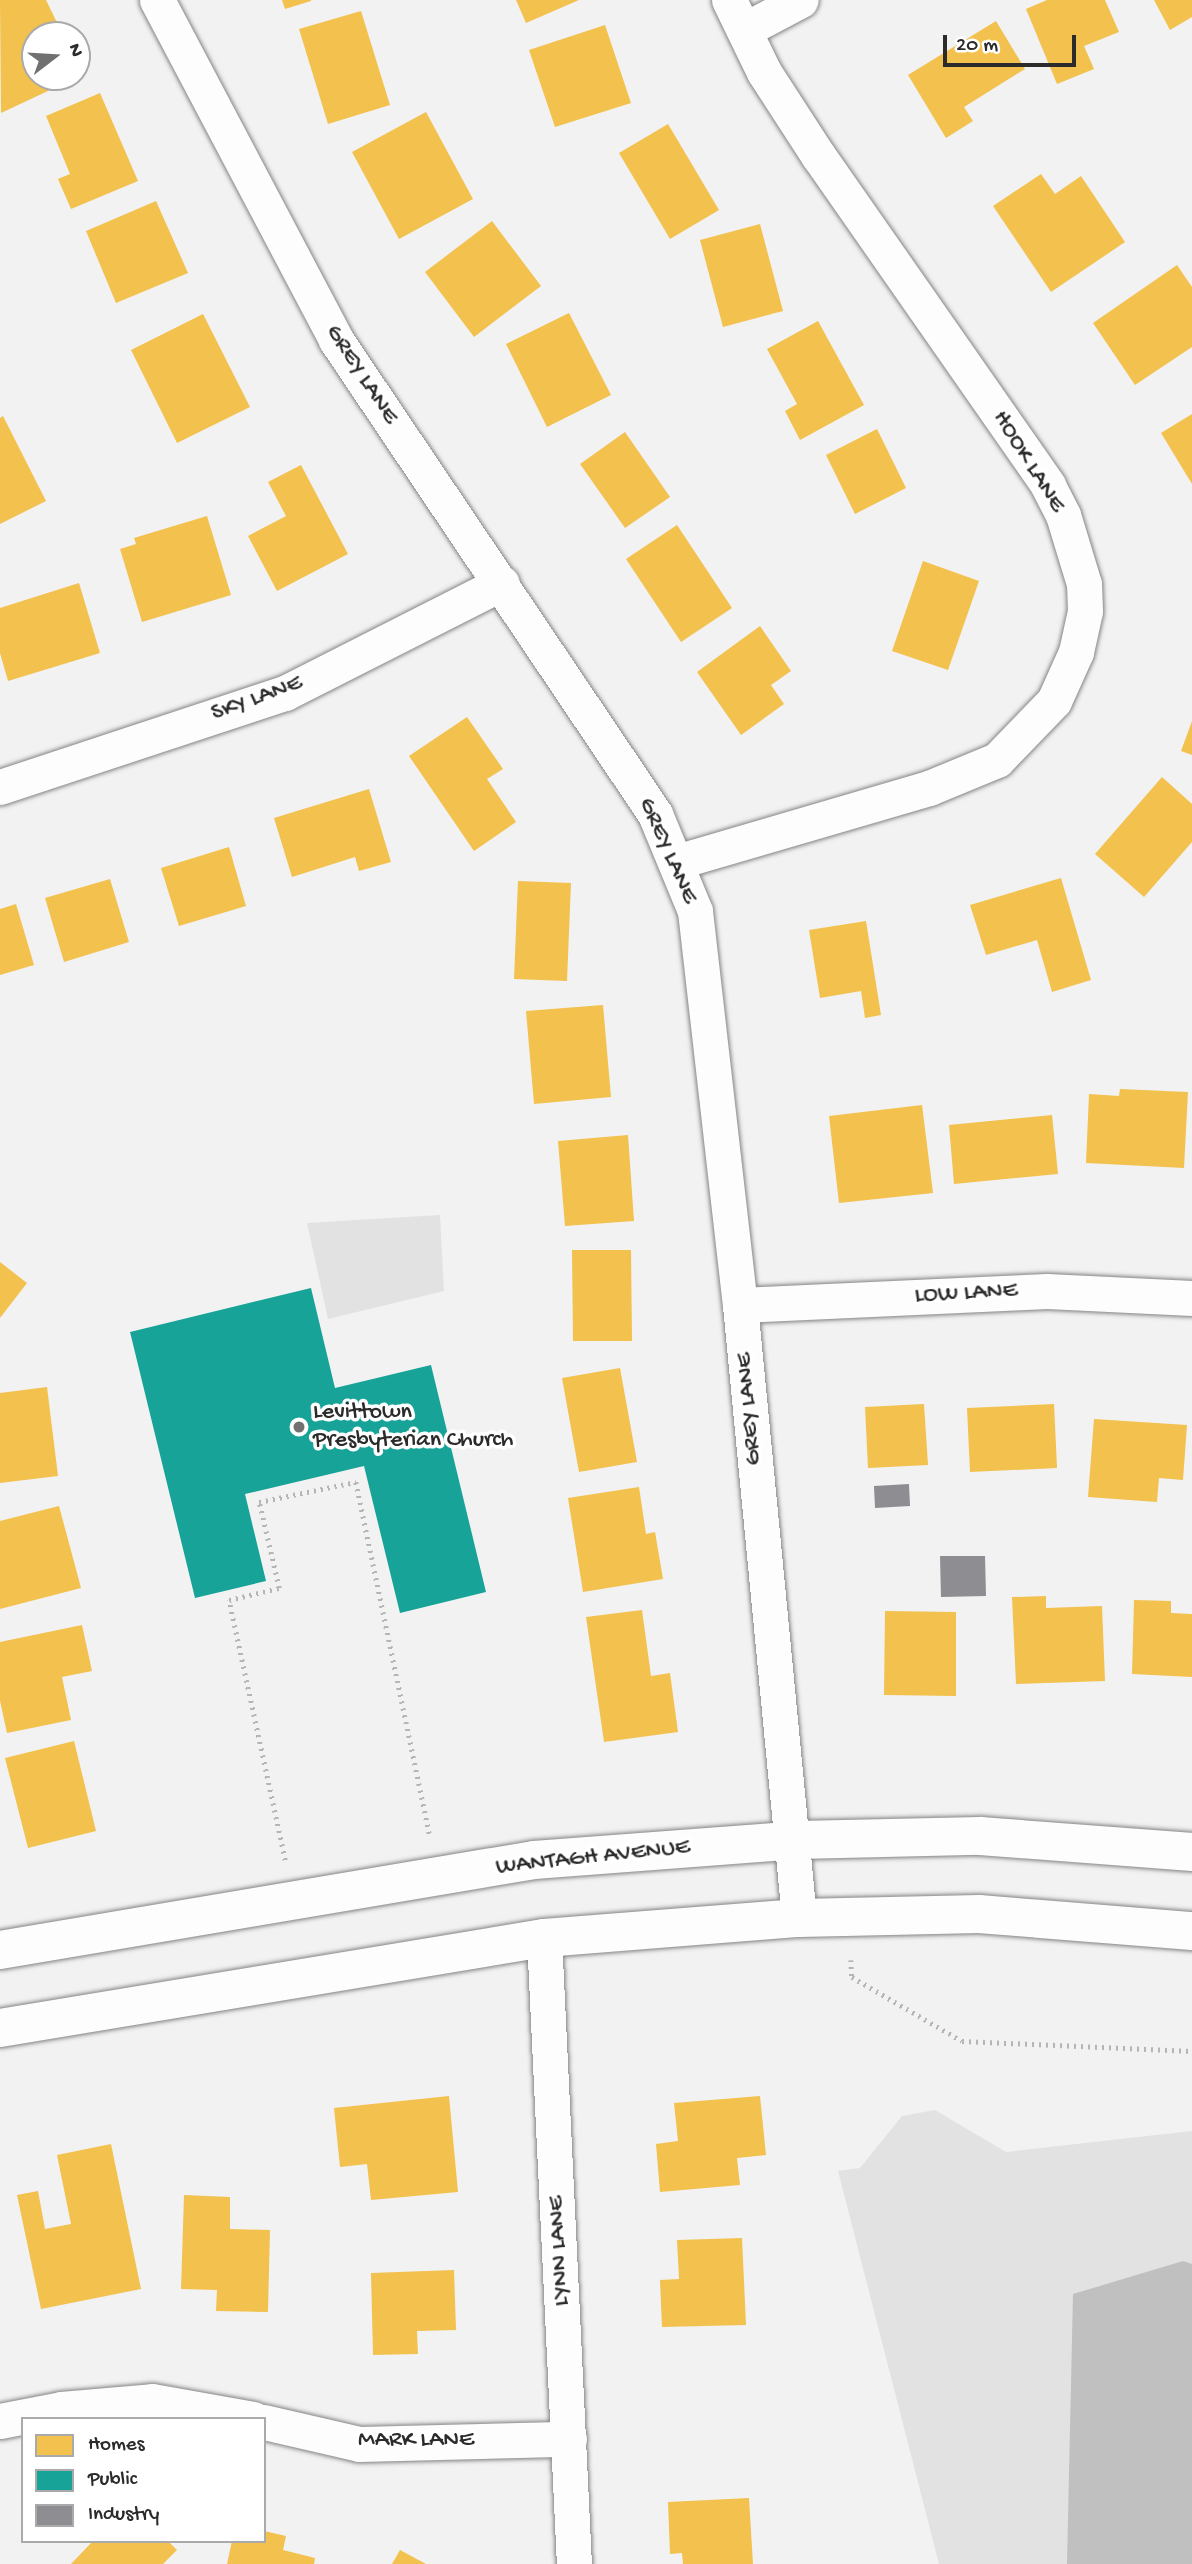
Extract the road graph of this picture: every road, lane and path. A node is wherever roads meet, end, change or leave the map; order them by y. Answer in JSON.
{"nodes":[{"id":1,"x":157,"y":0,"type":"edge"},
{"id":2,"x":801,"y":0,"type":"edge"},
{"id":3,"x":736,"y":15,"type":"edge"},
{"id":4,"x":502,"y":583,"type":"junction"},
{"id":5,"x":0,"y":787,"type":"edge"},
{"id":6,"x":676,"y":862,"type":"junction"},
{"id":7,"x":1192,"y":1298,"type":"edge"},
{"id":8,"x":740,"y":1305,"type":"junction"},
{"id":9,"x":792,"y":1840,"type":"junction"},
{"id":10,"x":1192,"y":1852,"type":"edge"},
{"id":11,"x":439,"y":1877,"type":"junction"},
{"id":12,"x":294,"y":1900,"type":"junction"},
{"id":13,"x":850,"y":1917,"type":"junction"},
{"id":14,"x":799,"y":1918,"type":"junction"},
{"id":15,"x":1192,"y":1931,"type":"edge"},
{"id":16,"x":544,"y":1938,"type":"junction"},
{"id":17,"x":0,"y":1950,"type":"edge"},
{"id":18,"x":0,"y":2028,"type":"edge"},
{"id":19,"x":1192,"y":2051,"type":"edge"},
{"id":20,"x":242,"y":2417,"type":"edge"},
{"id":21,"x":0,"y":2421,"type":"edge"},
{"id":22,"x":266,"y":2421,"type":"edge"},
{"id":23,"x":569,"y":2440,"type":"junction"},
{"id":24,"x":574,"y":2564,"type":"edge"}],
"edges":[{"from":1,"to":4,"type":"street","name":"GREY LANE"},
{"from":2,"to":3,"type":"street"},
{"from":3,"to":6,"type":"street","name":"HOOK LANE"},
{"from":4,"to":5,"type":"street","name":"SKY LANE"},
{"from":4,"to":6,"type":"street","name":"GREY LANE"},
{"from":6,"to":8,"type":"street","name":"GREY LANE"},
{"from":7,"to":8,"type":"street","name":"LOW LANE"},
{"from":8,"to":9,"type":"street","name":"GREY LANE"},
{"from":9,"to":10,"type":"main road","name":"WANTAGH AVENUE"},
{"from":9,"to":11,"type":"main road","name":"WANTAGH AVENUE"},
{"from":9,"to":14,"type":"street","name":"GREY LANE"},
{"from":11,"to":12,"type":"main road","name":"WANTAGH AVENUE"},
{"from":11,"to":12,"type":"path"},
{"from":12,"to":17,"type":"main road","name":"WANTAGH AVENUE"},
{"from":13,"to":14,"type":"main road"},
{"from":13,"to":15,"type":"main road"},
{"from":13,"to":19,"type":"path"},
{"from":14,"to":16,"type":"main road"},
{"from":16,"to":18,"type":"main road"},
{"from":16,"to":23,"type":"street","name":"LYNN LANE"},
{"from":20,"to":21,"type":"street"},
{"from":22,"to":23,"type":"street","name":"MARK LANE"},
{"from":23,"to":24,"type":"street","name":"LYNN LANE"}]}
